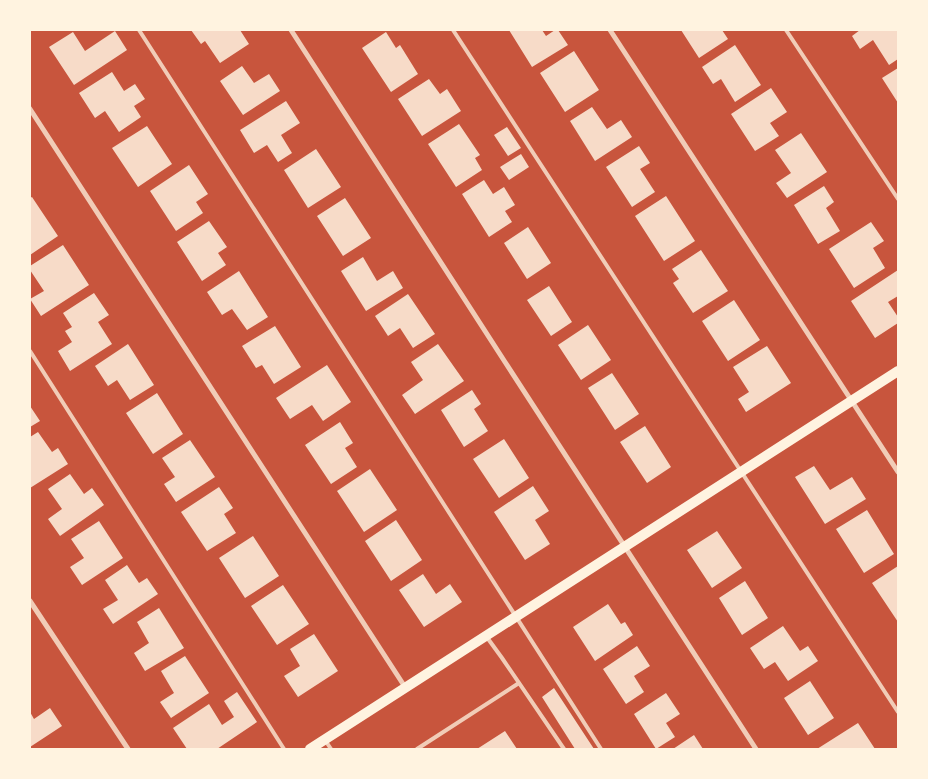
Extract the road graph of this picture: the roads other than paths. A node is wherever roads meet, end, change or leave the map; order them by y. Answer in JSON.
{"nodes":[{"id":1,"x":139,"y":30,"type":"edge"},
{"id":2,"x":291,"y":30,"type":"edge"},
{"id":3,"x":453,"y":30,"type":"edge"},
{"id":4,"x":610,"y":30,"type":"edge"},
{"id":5,"x":786,"y":30,"type":"edge"},
{"id":6,"x":30,"y":109,"type":"edge"},
{"id":7,"x":898,"y":199,"type":"edge"},
{"id":8,"x":30,"y":351,"type":"edge"},
{"id":9,"x":898,"y":371,"type":"edge"},
{"id":10,"x":852,"y":401,"type":"junction"},
{"id":11,"x":741,"y":472,"type":"junction"},
{"id":12,"x":898,"y":472,"type":"edge"},
{"id":13,"x":625,"y":547,"type":"junction"},
{"id":14,"x":30,"y":601,"type":"edge"},
{"id":15,"x":516,"y":617,"type":"junction"},
{"id":16,"x":486,"y":636,"type":"junction"},
{"id":17,"x":519,"y":683,"type":"junction"},
{"id":18,"x":405,"y":688,"type":"junction"},
{"id":19,"x":898,"y":712,"type":"edge"},
{"id":20,"x":325,"y":740,"type":"junction"},
{"id":21,"x":128,"y":749,"type":"edge"},
{"id":22,"x":284,"y":749,"type":"edge"},
{"id":23,"x":310,"y":749,"type":"edge"},
{"id":24,"x":331,"y":749,"type":"edge"},
{"id":25,"x":417,"y":749,"type":"edge"},
{"id":26,"x":564,"y":749,"type":"edge"},
{"id":27,"x":601,"y":749,"type":"edge"},
{"id":28,"x":756,"y":749,"type":"edge"}],
"edges":[{"from":1,"to":15,"type":"lane"},
{"from":2,"to":13,"type":"street"},
{"from":3,"to":11,"type":"lane"},
{"from":4,"to":10,"type":"street"},
{"from":5,"to":7,"type":"lane"},
{"from":6,"to":18,"type":"street"},
{"from":8,"to":22,"type":"lane"},
{"from":9,"to":10,"type":"main road"},
{"from":10,"to":11,"type":"main road"},
{"from":10,"to":12,"type":"street"},
{"from":11,"to":13,"type":"main road"},
{"from":11,"to":19,"type":"lane"},
{"from":13,"to":15,"type":"main road"},
{"from":13,"to":28,"type":"street"},
{"from":14,"to":21,"type":"street"},
{"from":15,"to":16,"type":"main road"},
{"from":15,"to":27,"type":"lane"},
{"from":16,"to":17,"type":"lane"},
{"from":16,"to":18,"type":"main road"},
{"from":17,"to":25,"type":"lane"},
{"from":17,"to":26,"type":"lane"},
{"from":18,"to":20,"type":"main road"},
{"from":20,"to":23,"type":"main road"},
{"from":20,"to":24,"type":"lane"}]}
